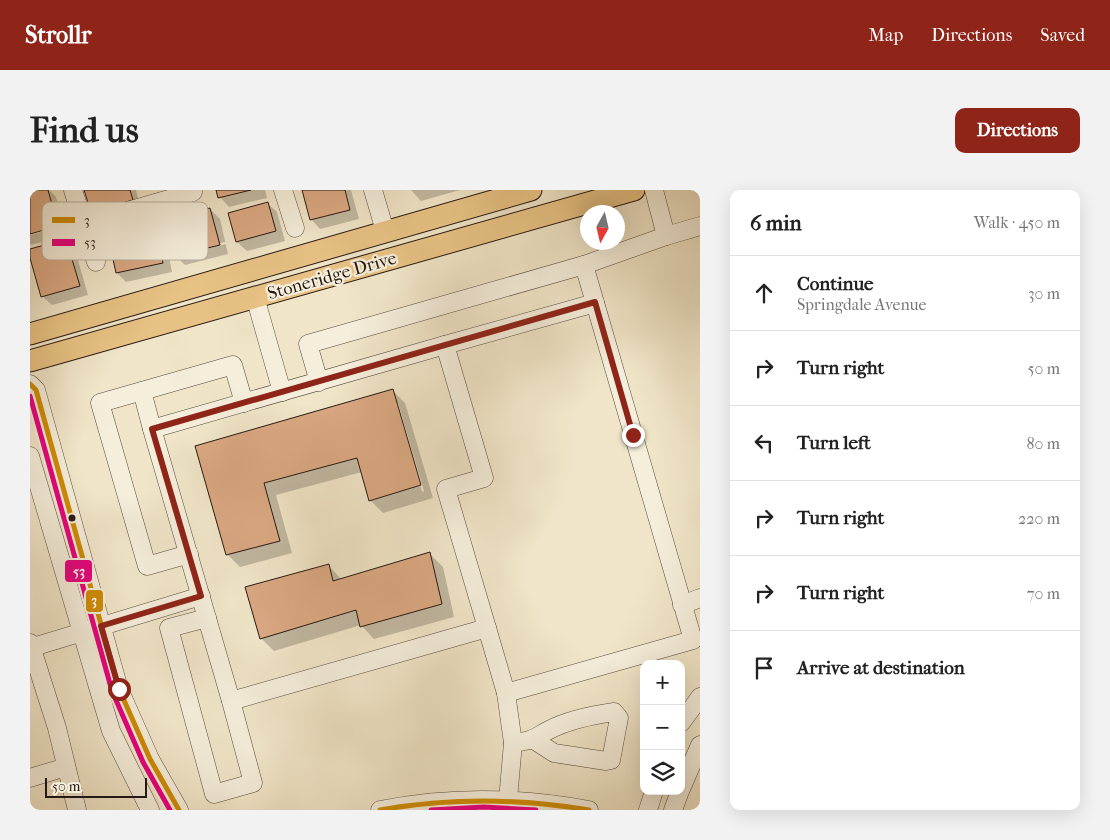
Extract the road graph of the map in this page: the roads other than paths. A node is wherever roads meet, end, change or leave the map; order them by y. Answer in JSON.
{"nodes":[{"id":1,"x":73,"y":190,"type":"edge"},
{"id":2,"x":284,"y":190,"type":"edge"},
{"id":3,"x":373,"y":190,"type":"edge"},
{"id":4,"x":531,"y":190,"type":"edge"},
{"id":5,"x":634,"y":190,"type":"edge"},
{"id":6,"x":654,"y":190,"type":"edge"},
{"id":7,"x":193,"y":192,"type":"dead end"},
{"id":8,"x":77,"y":202,"type":"edge"},
{"id":9,"x":159,"y":202,"type":"edge"},
{"id":10,"x":700,"y":226,"type":"edge"},
{"id":11,"x":295,"y":228,"type":"dead end"},
{"id":12,"x":385,"y":231,"type":"junction"},
{"id":13,"x":666,"y":236,"type":"junction"},
{"id":14,"x":584,"y":265,"type":"junction"},
{"id":15,"x":255,"y":297,"type":"junction"},
{"id":16,"x":595,"y":302,"type":"junction"},
{"id":17,"x":30,"y":334,"type":"edge"},
{"id":18,"x":445,"y":345,"type":"junction"},
{"id":19,"x":30,"y":361,"type":"edge"},
{"id":20,"x":319,"y":382,"type":"junction"},
{"id":21,"x":30,"y":384,"type":"edge"},
{"id":22,"x":142,"y":391,"type":"junction"},
{"id":23,"x":282,"y":392,"type":"junction"},
{"id":24,"x":244,"y":403,"type":"junction"},
{"id":25,"x":152,"y":429,"type":"junction"},
{"id":26,"x":30,"y":456,"type":"edge"},
{"id":27,"x":189,"y":554,"type":"junction"},
{"id":28,"x":201,"y":596,"type":"junction"},
{"id":29,"x":700,"y":598,"type":"edge"},
{"id":30,"x":682,"y":604,"type":"junction"},
{"id":31,"x":207,"y":618,"type":"junction"},
{"id":32,"x":101,"y":626,"type":"junction"},
{"id":33,"x":487,"y":628,"type":"junction"},
{"id":34,"x":82,"y":631,"type":"junction"},
{"id":35,"x":30,"y":646,"type":"edge"},
{"id":36,"x":506,"y":694,"type":"junction"},
{"id":37,"x":700,"y":697,"type":"edge"},
{"id":38,"x":231,"y":701,"type":"junction"},
{"id":39,"x":685,"y":718,"type":"edge"},
{"id":40,"x":534,"y":740,"type":"dead end"},
{"id":41,"x":513,"y":743,"type":"junction"},
{"id":42,"x":700,"y":744,"type":"edge"},
{"id":43,"x":66,"y":767,"type":"junction"},
{"id":44,"x":30,"y":778,"type":"edge"},
{"id":45,"x":685,"y":780,"type":"edge"},
{"id":46,"x":653,"y":795,"type":"edge"},
{"id":47,"x":679,"y":795,"type":"edge"},
{"id":48,"x":508,"y":800,"type":"junction"},
{"id":49,"x":77,"y":810,"type":"edge"},
{"id":50,"x":150,"y":810,"type":"edge"},
{"id":51,"x":179,"y":810,"type":"edge"},
{"id":52,"x":380,"y":810,"type":"edge"},
{"id":53,"x":589,"y":810,"type":"edge"},
{"id":54,"x":648,"y":810,"type":"edge"},
{"id":55,"x":674,"y":810,"type":"edge"}],
"edges":[{"from":1,"to":8,"type":"street"},
{"from":2,"to":11,"type":"street"},
{"from":3,"to":12,"type":"street"},
{"from":4,"to":12,"type":"main road","name":"Stoneridge Drive"},
{"from":5,"to":15,"type":"main road","name":"Stoneridge Drive"},
{"from":6,"to":13,"type":"street"},
{"from":7,"to":9,"type":"street"},
{"from":10,"to":13,"type":"street"},
{"from":12,"to":17,"type":"main road","name":"Stoneridge Drive"},
{"from":13,"to":14,"type":"street"},
{"from":14,"to":16,"type":"street"},
{"from":14,"to":20,"type":"street"},
{"from":15,"to":19,"type":"main road","name":"Stoneridge Drive"},
{"from":15,"to":23,"type":"street"},
{"from":16,"to":18,"type":"street"},
{"from":16,"to":30,"type":"street"},
{"from":18,"to":20,"type":"street"},
{"from":18,"to":33,"type":"street"},
{"from":20,"to":23,"type":"street"},
{"from":21,"to":32,"type":"street"},
{"from":22,"to":24,"type":"street"},
{"from":22,"to":25,"type":"street"},
{"from":22,"to":27,"type":"street"},
{"from":23,"to":24,"type":"street"},
{"from":24,"to":25,"type":"street"},
{"from":25,"to":27,"type":"street"},
{"from":26,"to":34,"type":"street"},
{"from":27,"to":28,"type":"street"},
{"from":28,"to":31,"type":"street"},
{"from":28,"to":32,"type":"street"},
{"from":29,"to":30,"type":"street"},
{"from":30,"to":36,"type":"street"},
{"from":31,"to":38,"type":"street"},
{"from":31,"to":38,"type":"street"},
{"from":32,"to":34,"type":"street"},
{"from":32,"to":51,"type":"street"},
{"from":33,"to":36,"type":"street"},
{"from":33,"to":38,"type":"street"},
{"from":34,"to":35,"type":"street"},
{"from":34,"to":50,"type":"street"},
{"from":35,"to":43,"type":"street"},
{"from":36,"to":41,"type":"street"},
{"from":37,"to":39,"type":"street"},
{"from":40,"to":41,"type":"street"},
{"from":41,"to":48,"type":"street"},
{"from":42,"to":45,"type":"street"},
{"from":43,"to":44,"type":"street"},
{"from":43,"to":49,"type":"street"},
{"from":46,"to":54,"type":"street"},
{"from":47,"to":55,"type":"street"},
{"from":48,"to":52,"type":"street"},
{"from":48,"to":53,"type":"street"}]}
